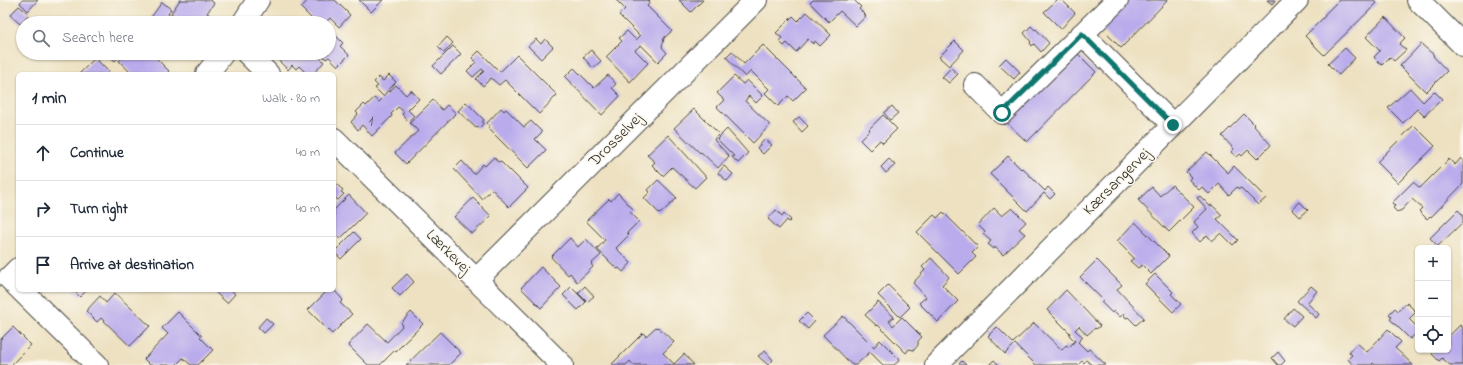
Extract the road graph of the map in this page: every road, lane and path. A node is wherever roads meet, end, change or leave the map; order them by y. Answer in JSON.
{"nodes":[{"id":1,"x":258,"y":0,"type":"edge"},
{"id":2,"x":756,"y":0,"type":"edge"},
{"id":3,"x":1117,"y":0,"type":"edge"},
{"id":4,"x":1297,"y":0,"type":"edge"},
{"id":5,"x":1418,"y":0,"type":"edge"},
{"id":6,"x":248,"y":16,"type":"edge"},
{"id":7,"x":1082,"y":34,"type":"junction"},
{"id":8,"x":1463,"y":45,"type":"edge"},
{"id":9,"x":218,"y":60,"type":"edge"},
{"id":10,"x":254,"y":60,"type":"edge"},
{"id":11,"x":209,"y":72,"type":"edge"},
{"id":12,"x":266,"y":72,"type":"edge"},
{"id":13,"x":974,"y":85,"type":"dead end"},
{"id":14,"x":1173,"y":125,"type":"junction"},
{"id":15,"x":336,"y":141,"type":"edge"},
{"id":16,"x":476,"y":280,"type":"junction"},
{"id":17,"x":27,"y":292,"type":"edge"},
{"id":18,"x":97,"y":365,"type":"edge"},
{"id":19,"x":562,"y":365,"type":"edge"},
{"id":20,"x":936,"y":365,"type":"edge"}],
"edges":[{"from":1,"to":6,"type":"street"},
{"from":2,"to":16,"type":"street","name":"Drosselvej"},
{"from":3,"to":7,"type":"street"},
{"from":4,"to":14,"type":"street","name":"Kærsangervej"},
{"from":5,"to":8,"type":"street"},
{"from":7,"to":13,"type":"street"},
{"from":7,"to":14,"type":"street"},
{"from":9,"to":11,"type":"street"},
{"from":10,"to":12,"type":"street"},
{"from":14,"to":20,"type":"street","name":"Kærsangervej"},
{"from":15,"to":16,"type":"street","name":"Lærkevej"},
{"from":16,"to":19,"type":"street","name":"Lærkevej"},
{"from":17,"to":18,"type":"street"}]}
